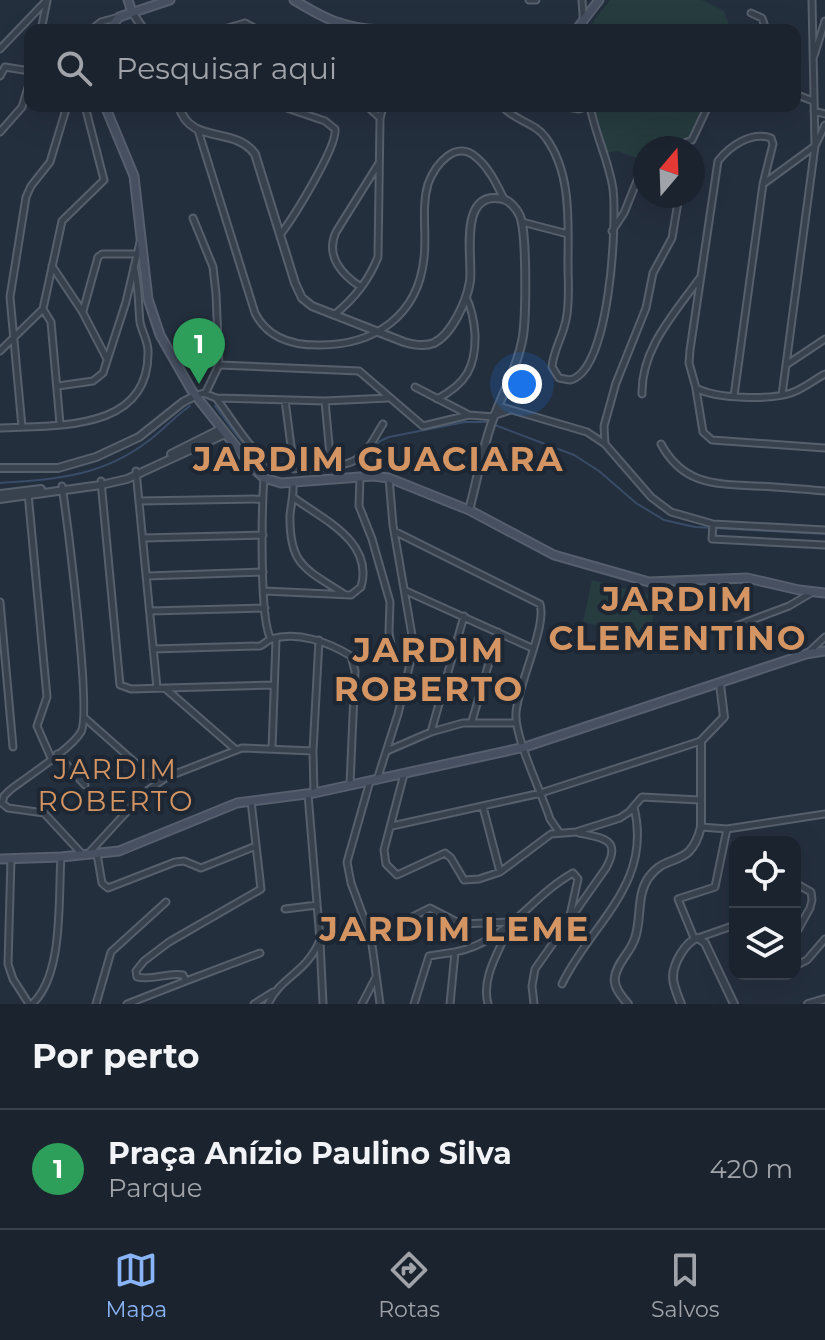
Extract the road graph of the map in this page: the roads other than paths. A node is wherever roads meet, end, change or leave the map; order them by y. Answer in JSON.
{"nodes":[{"id":1,"x":47,"y":0,"type":"edge"},
{"id":2,"x":128,"y":0,"type":"edge"},
{"id":3,"x":170,"y":0,"type":"edge"},
{"id":4,"x":294,"y":0,"type":"edge"},
{"id":5,"x":582,"y":0,"type":"edge"},
{"id":6,"x":599,"y":0,"type":"edge"},
{"id":7,"x":812,"y":0,"type":"edge"},
{"id":8,"x":132,"y":12,"type":"junction"},
{"id":9,"x":751,"y":13,"type":"dead end"},
{"id":10,"x":119,"y":17,"type":"junction"},
{"id":11,"x":583,"y":21,"type":"junction"},
{"id":12,"x":824,"y":23,"type":"edge"},
{"id":13,"x":42,"y":24,"type":"edge"},
{"id":14,"x":98,"y":24,"type":"edge"},
{"id":15,"x":114,"y":24,"type":"edge"},
{"id":16,"x":140,"y":24,"type":"edge"},
{"id":17,"x":338,"y":24,"type":"edge"},
{"id":18,"x":581,"y":24,"type":"edge"},
{"id":19,"x":583,"y":24,"type":"edge"},
{"id":20,"x":764,"y":24,"type":"edge"},
{"id":21,"x":812,"y":24,"type":"junction"},
{"id":22,"x":0,"y":49,"type":"edge"},
{"id":23,"x":813,"y":61,"type":"junction"},
{"id":24,"x":24,"y":70,"type":"edge"},
{"id":25,"x":0,"y":76,"type":"edge"},
{"id":26,"x":801,"y":96,"type":"edge"},
{"id":27,"x":24,"y":100,"type":"edge"},
{"id":28,"x":813,"y":101,"type":"junction"},
{"id":29,"x":813,"y":110,"type":"junction"},
{"id":30,"x":65,"y":112,"type":"edge"},
{"id":31,"x":87,"y":112,"type":"edge"},
{"id":32,"x":108,"y":112,"type":"edge"},
{"id":33,"x":182,"y":112,"type":"edge"},
{"id":34,"x":299,"y":112,"type":"edge"},
{"id":35,"x":373,"y":112,"type":"edge"},
{"id":36,"x":382,"y":112,"type":"edge"},
{"id":37,"x":507,"y":112,"type":"edge"},
{"id":38,"x":592,"y":112,"type":"edge"},
{"id":39,"x":705,"y":112,"type":"edge"},
{"id":40,"x":825,"y":114,"type":"edge"},
{"id":41,"x":380,"y":119,"type":"junction"},
{"id":42,"x":825,"y":125,"type":"edge"},
{"id":43,"x":198,"y":130,"type":"junction"},
{"id":44,"x":0,"y":132,"type":"edge"},
{"id":45,"x":694,"y":136,"type":"edge"},
{"id":46,"x":815,"y":146,"type":"junction"},
{"id":47,"x":379,"y":162,"type":"junction"},
{"id":48,"x":763,"y":184,"type":"junction"},
{"id":49,"x":633,"y":191,"type":"edge"},
{"id":50,"x":504,"y":199,"type":"junction"},
{"id":51,"x":677,"y":208,"type":"edge"},
{"id":52,"x":193,"y":218,"type":"dead end"},
{"id":53,"x":522,"y":222,"type":"junction"},
{"id":54,"x":612,"y":232,"type":"junction"},
{"id":55,"x":568,"y":234,"type":"junction"},
{"id":56,"x":280,"y":235,"type":"junction"},
{"id":57,"x":141,"y":237,"type":"junction"},
{"id":58,"x":136,"y":254,"type":"junction"},
{"id":59,"x":52,"y":266,"type":"junction"},
{"id":60,"x":134,"y":267,"type":"junction"},
{"id":61,"x":700,"y":278,"type":"junction"},
{"id":62,"x":361,"y":287,"type":"junction"},
{"id":63,"x":466,"y":297,"type":"junction"},
{"id":64,"x":43,"y":309,"type":"junction"},
{"id":65,"x":82,"y":311,"type":"junction"},
{"id":66,"x":333,"y":315,"type":"junction"},
{"id":67,"x":376,"y":333,"type":"junction"},
{"id":68,"x":14,"y":337,"type":"junction"},
{"id":69,"x":825,"y":339,"type":"edge"},
{"id":70,"x":0,"y":351,"type":"edge"},
{"id":71,"x":108,"y":360,"type":"junction"},
{"id":72,"x":219,"y":365,"type":"junction"},
{"id":73,"x":786,"y":366,"type":"junction"},
{"id":74,"x":825,"y":374,"type":"edge"},
{"id":75,"x":58,"y":386,"type":"junction"},
{"id":76,"x":415,"y":387,"type":"dead end"},
{"id":77,"x":696,"y":388,"type":"junction"},
{"id":78,"x":205,"y":394,"type":"junction"},
{"id":79,"x":642,"y":394,"type":"dead end"},
{"id":80,"x":782,"y":395,"type":"junction"},
{"id":81,"x":195,"y":396,"type":"junction"},
{"id":82,"x":734,"y":396,"type":"junction"},
{"id":83,"x":216,"y":398,"type":"junction"},
{"id":84,"x":389,"y":398,"type":"junction"},
{"id":85,"x":437,"y":399,"type":"junction"},
{"id":86,"x":285,"y":400,"type":"junction"},
{"id":87,"x":325,"y":401,"type":"junction"},
{"id":88,"x":502,"y":406,"type":"junction"},
{"id":89,"x":469,"y":415,"type":"junction"},
{"id":90,"x":494,"y":417,"type":"junction"},
{"id":91,"x":60,"y":424,"type":"junction"},
{"id":92,"x":383,"y":424,"type":"dead end"},
{"id":93,"x":22,"y":427,"type":"junction"},
{"id":94,"x":0,"y":428,"type":"edge"},
{"id":95,"x":223,"y":432,"type":"junction"},
{"id":96,"x":605,"y":444,"type":"junction"},
{"id":97,"x":661,"y":444,"type":"dead end"},
{"id":98,"x":825,"y":448,"type":"edge"},
{"id":99,"x":331,"y":466,"type":"junction"},
{"id":100,"x":0,"y":468,"type":"edge"},
{"id":101,"x":294,"y":469,"type":"junction"},
{"id":102,"x":136,"y":473,"type":"junction"},
{"id":103,"x":360,"y":477,"type":"junction"},
{"id":104,"x":264,"y":478,"type":"junction"},
{"id":105,"x":389,"y":478,"type":"junction"},
{"id":106,"x":101,"y":483,"type":"junction"},
{"id":107,"x":293,"y":483,"type":"junction"},
{"id":108,"x":62,"y":488,"type":"junction"},
{"id":109,"x":825,"y":491,"type":"edge"},
{"id":110,"x":28,"y":492,"type":"junction"},
{"id":111,"x":0,"y":496,"type":"edge"},
{"id":112,"x":294,"y":498,"type":"junction"},
{"id":113,"x":263,"y":499,"type":"junction"},
{"id":114,"x":139,"y":501,"type":"junction"},
{"id":115,"x":469,"y":510,"type":"junction"},
{"id":116,"x":713,"y":525,"type":"junction"},
{"id":117,"x":825,"y":530,"type":"edge"},
{"id":118,"x":394,"y":531,"type":"junction"},
{"id":119,"x":263,"y":535,"type":"junction"},
{"id":120,"x":143,"y":538,"type":"junction"},
{"id":121,"x":825,"y":545,"type":"edge"},
{"id":122,"x":263,"y":572,"type":"junction"},
{"id":123,"x":146,"y":576,"type":"junction"},
{"id":124,"x":321,"y":579,"type":"junction"},
{"id":125,"x":264,"y":591,"type":"junction"},
{"id":126,"x":406,"y":591,"type":"junction"},
{"id":127,"x":811,"y":592,"type":"junction"},
{"id":128,"x":319,"y":593,"type":"junction"},
{"id":129,"x":825,"y":593,"type":"edge"},
{"id":130,"x":345,"y":594,"type":"junction"},
{"id":131,"x":0,"y":602,"type":"edge"},
{"id":132,"x":265,"y":608,"type":"junction"},
{"id":133,"x":0,"y":611,"type":"edge"},
{"id":134,"x":149,"y":611,"type":"junction"},
{"id":135,"x":464,"y":616,"type":"junction"},
{"id":136,"x":728,"y":629,"type":"dead end"},
{"id":137,"x":498,"y":632,"type":"junction"},
{"id":138,"x":825,"y":637,"type":"edge"},
{"id":139,"x":273,"y":640,"type":"junction"},
{"id":140,"x":319,"y":640,"type":"junction"},
{"id":141,"x":532,"y":648,"type":"junction"},
{"id":142,"x":153,"y":649,"type":"junction"},
{"id":143,"x":2,"y":650,"type":"edge"},
{"id":144,"x":825,"y":651,"type":"edge"},
{"id":145,"x":806,"y":654,"type":"junction"},
{"id":146,"x":393,"y":660,"type":"dead end"},
{"id":147,"x":720,"y":684,"type":"junction"},
{"id":148,"x":273,"y":685,"type":"junction"},
{"id":149,"x":157,"y":688,"type":"junction"},
{"id":150,"x":165,"y":688,"type":"junction"},
{"id":151,"x":85,"y":718,"type":"junction"},
{"id":152,"x":472,"y":721,"type":"junction"},
{"id":153,"x":516,"y":723,"type":"junction"},
{"id":154,"x":431,"y":732,"type":"junction"},
{"id":155,"x":701,"y":741,"type":"junction"},
{"id":156,"x":13,"y":747,"type":"dead end"},
{"id":157,"x":525,"y":747,"type":"junction"},
{"id":158,"x":235,"y":749,"type":"junction"},
{"id":159,"x":272,"y":749,"type":"junction"},
{"id":160,"x":313,"y":751,"type":"junction"},
{"id":161,"x":386,"y":752,"type":"junction"},
{"id":162,"x":54,"y":756,"type":"junction"},
{"id":163,"x":404,"y":773,"type":"junction"},
{"id":164,"x":374,"y":780,"type":"junction"},
{"id":165,"x":157,"y":782,"type":"junction"},
{"id":166,"x":350,"y":784,"type":"junction"},
{"id":167,"x":85,"y":785,"type":"dead end"},
{"id":168,"x":541,"y":793,"type":"junction"},
{"id":169,"x":311,"y":794,"type":"junction"},
{"id":170,"x":251,"y":800,"type":"junction"},
{"id":171,"x":700,"y":800,"type":"junction"},
{"id":172,"x":634,"y":806,"type":"junction"},
{"id":173,"x":483,"y":807,"type":"junction"},
{"id":174,"x":825,"y":814,"type":"edge"},
{"id":175,"x":392,"y":826,"type":"junction"},
{"id":176,"x":701,"y":827,"type":"junction"},
{"id":177,"x":727,"y":829,"type":"junction"},
{"id":178,"x":559,"y":832,"type":"junction"},
{"id":179,"x":576,"y":832,"type":"junction"},
{"id":180,"x":74,"y":843,"type":"junction"},
{"id":181,"x":256,"y":846,"type":"junction"},
{"id":182,"x":97,"y":854,"type":"junction"},
{"id":183,"x":85,"y":855,"type":"junction"},
{"id":184,"x":65,"y":857,"type":"junction"},
{"id":185,"x":0,"y":859,"type":"edge"},
{"id":186,"x":11,"y":859,"type":"junction"},
{"id":187,"x":500,"y":872,"type":"junction"},
{"id":188,"x":801,"y":886,"type":"edge"},
{"id":189,"x":166,"y":902,"type":"dead end"},
{"id":190,"x":317,"y":905,"type":"junction"},
{"id":191,"x":285,"y":909,"type":"dead end"},
{"id":192,"x":0,"y":912,"type":"edge"},
{"id":193,"x":8,"y":912,"type":"junction"},
{"id":194,"x":412,"y":917,"type":"dead end"},
{"id":195,"x":569,"y":920,"type":"junction"},
{"id":196,"x":512,"y":924,"type":"junction"},
{"id":197,"x":801,"y":924,"type":"edge"},
{"id":198,"x":729,"y":927,"type":"edge"},
{"id":199,"x":696,"y":938,"type":"junction"},
{"id":200,"x":825,"y":939,"type":"edge"},
{"id":201,"x":320,"y":940,"type":"junction"},
{"id":202,"x":455,"y":952,"type":"junction"},
{"id":203,"x":260,"y":953,"type":"dead end"},
{"id":204,"x":801,"y":963,"type":"edge"},
{"id":205,"x":376,"y":976,"type":"junction"},
{"id":206,"x":186,"y":981,"type":"junction"},
{"id":207,"x":562,"y":984,"type":"dead end"},
{"id":208,"x":274,"y":991,"type":"junction"},
{"id":209,"x":825,"y":999,"type":"edge"},
{"id":210,"x":30,"y":1004,"type":"edge"},
{"id":211,"x":96,"y":1004,"type":"edge"},
{"id":212,"x":127,"y":1004,"type":"edge"},
{"id":213,"x":254,"y":1004,"type":"edge"},
{"id":214,"x":268,"y":1004,"type":"edge"},
{"id":215,"x":323,"y":1004,"type":"edge"},
{"id":216,"x":362,"y":1004,"type":"edge"},
{"id":217,"x":380,"y":1004,"type":"edge"},
{"id":218,"x":414,"y":1004,"type":"edge"},
{"id":219,"x":450,"y":1004,"type":"edge"},
{"id":220,"x":488,"y":1004,"type":"edge"},
{"id":221,"x":534,"y":1004,"type":"edge"},
{"id":222,"x":628,"y":1004,"type":"edge"},
{"id":223,"x":681,"y":1004,"type":"edge"},
{"id":224,"x":734,"y":1004,"type":"edge"},
{"id":225,"x":808,"y":1004,"type":"edge"}],
"edges":[{"from":1,"to":13,"type":"street"},
{"from":1,"to":22,"type":"street"},
{"from":2,"to":8,"type":"main road"},
{"from":3,"to":8,"type":"main road"},
{"from":4,"to":17,"type":"main road"},
{"from":5,"to":11,"type":"street"},
{"from":6,"to":11,"type":"main road"},
{"from":7,"to":21,"type":"street"},
{"from":8,"to":10,"type":"main road"},
{"from":8,"to":16,"type":"street"},
{"from":9,"to":20,"type":"street"},
{"from":10,"to":14,"type":"street"},
{"from":10,"to":15,"type":"main road"},
{"from":11,"to":18,"type":"main road"},
{"from":11,"to":19,"type":"street"},
{"from":12,"to":21,"type":"street"},
{"from":12,"to":23,"type":"street"},
{"from":21,"to":23,"type":"street"},
{"from":23,"to":28,"type":"street"},
{"from":24,"to":25,"type":"street"},
{"from":26,"to":28,"type":"street"},
{"from":27,"to":44,"type":"street"},
{"from":28,"to":29,"type":"street"},
{"from":29,"to":40,"type":"street"},
{"from":29,"to":46,"type":"street"},
{"from":30,"to":68,"type":"street"},
{"from":31,"to":59,"type":"street"},
{"from":32,"to":57,"type":"main road"},
{"from":33,"to":43,"type":"street"},
{"from":34,"to":56,"type":"street"},
{"from":35,"to":41,"type":"street"},
{"from":36,"to":41,"type":"street"},
{"from":37,"to":55,"type":"street"},
{"from":38,"to":54,"type":"street"},
{"from":39,"to":45,"type":"street"},
{"from":41,"to":47,"type":"street"},
{"from":42,"to":46,"type":"street"},
{"from":43,"to":56,"type":"street"},
{"from":43,"to":67,"type":"street"},
{"from":46,"to":48,"type":"street"},
{"from":46,"to":73,"type":"street"},
{"from":47,"to":62,"type":"street"},
{"from":47,"to":62,"type":"street"},
{"from":48,"to":61,"type":"street"},
{"from":48,"to":82,"type":"street"},
{"from":49,"to":54,"type":"street"},
{"from":50,"to":53,"type":"street"},
{"from":50,"to":63,"type":"street"},
{"from":50,"to":67,"type":"street"},
{"from":51,"to":96,"type":"street"},
{"from":52,"to":72,"type":"street"},
{"from":53,"to":55,"type":"street"},
{"from":53,"to":88,"type":"street"},
{"from":54,"to":55,"type":"street"},
{"from":56,"to":66,"type":"street"},
{"from":57,"to":58,"type":"street"},
{"from":57,"to":81,"type":"main road"},
{"from":58,"to":60,"type":"street"},
{"from":58,"to":65,"type":"street"},
{"from":59,"to":64,"type":"street"},
{"from":59,"to":65,"type":"street"},
{"from":60,"to":71,"type":"street"},
{"from":60,"to":91,"type":"street"},
{"from":61,"to":77,"type":"street"},
{"from":61,"to":79,"type":"street"},
{"from":62,"to":66,"type":"street"},
{"from":63,"to":67,"type":"street"},
{"from":63,"to":85,"type":"street"},
{"from":64,"to":68,"type":"street"},
{"from":64,"to":75,"type":"street"},
{"from":65,"to":71,"type":"street"},
{"from":66,"to":67,"type":"street"},
{"from":68,"to":70,"type":"street"},
{"from":68,"to":93,"type":"street"},
{"from":69,"to":73,"type":"street"},
{"from":71,"to":75,"type":"street"},
{"from":72,"to":78,"type":"street"},
{"from":72,"to":84,"type":"street"},
{"from":73,"to":80,"type":"street"},
{"from":74,"to":80,"type":"street"},
{"from":75,"to":91,"type":"street"},
{"from":76,"to":85,"type":"street"},
{"from":77,"to":82,"type":"street"},
{"from":77,"to":98,"type":"street"},
{"from":78,"to":81,"type":"street"},
{"from":78,"to":83,"type":"street"},
{"from":80,"to":82,"type":"street"},
{"from":81,"to":95,"type":"main road"},
{"from":81,"to":100,"type":"street"},
{"from":83,"to":86,"type":"street"},
{"from":83,"to":101,"type":"street"},
{"from":84,"to":87,"type":"street"},
{"from":84,"to":89,"type":"street"},
{"from":85,"to":89,"type":"street"},
{"from":86,"to":87,"type":"street"},
{"from":86,"to":101,"type":"street"},
{"from":87,"to":99,"type":"street"},
{"from":88,"to":90,"type":"street"},
{"from":88,"to":96,"type":"street"},
{"from":89,"to":90,"type":"street"},
{"from":90,"to":115,"type":"street"},
{"from":91,"to":93,"type":"street"},
{"from":92,"to":99,"type":"street"},
{"from":93,"to":94,"type":"street"},
{"from":95,"to":102,"type":"street"},
{"from":95,"to":104,"type":"main road"},
{"from":96,"to":116,"type":"street"},
{"from":97,"to":109,"type":"street"},
{"from":99,"to":101,"type":"street"},
{"from":102,"to":106,"type":"street"},
{"from":102,"to":114,"type":"street"},
{"from":103,"to":105,"type":"main road"},
{"from":103,"to":107,"type":"main road"},
{"from":103,"to":146,"type":"street"},
{"from":104,"to":107,"type":"main road"},
{"from":104,"to":113,"type":"street"},
{"from":105,"to":115,"type":"main road"},
{"from":105,"to":118,"type":"street"},
{"from":106,"to":108,"type":"street"},
{"from":106,"to":149,"type":"street"},
{"from":107,"to":112,"type":"street"},
{"from":108,"to":110,"type":"street"},
{"from":108,"to":151,"type":"street"},
{"from":110,"to":111,"type":"street"},
{"from":110,"to":162,"type":"street"},
{"from":112,"to":124,"type":"street"},
{"from":112,"to":130,"type":"street"},
{"from":113,"to":114,"type":"street"},
{"from":113,"to":119,"type":"street"},
{"from":114,"to":120,"type":"street"},
{"from":115,"to":127,"type":"main road"},
{"from":116,"to":117,"type":"street"},
{"from":116,"to":121,"type":"street"},
{"from":118,"to":126,"type":"street"},
{"from":118,"to":141,"type":"street"},
{"from":119,"to":120,"type":"street"},
{"from":119,"to":122,"type":"street"},
{"from":120,"to":123,"type":"street"},
{"from":122,"to":123,"type":"street"},
{"from":122,"to":125,"type":"street"},
{"from":123,"to":134,"type":"street"},
{"from":124,"to":128,"type":"street"},
{"from":124,"to":130,"type":"street"},
{"from":125,"to":128,"type":"street"},
{"from":125,"to":132,"type":"street"},
{"from":126,"to":135,"type":"street"},
{"from":126,"to":161,"type":"street"},
{"from":127,"to":129,"type":"main road"},
{"from":127,"to":136,"type":"street"},
{"from":128,"to":130,"type":"street"},
{"from":131,"to":133,"type":"street"},
{"from":132,"to":134,"type":"street"},
{"from":132,"to":139,"type":"street"},
{"from":133,"to":143,"type":"street"},
{"from":134,"to":142,"type":"street"},
{"from":135,"to":137,"type":"street"},
{"from":135,"to":154,"type":"street"},
{"from":137,"to":141,"type":"street"},
{"from":137,"to":152,"type":"street"},
{"from":138,"to":145,"type":"street"},
{"from":139,"to":140,"type":"street"},
{"from":139,"to":142,"type":"street"},
{"from":139,"to":148,"type":"street"},
{"from":140,"to":160,"type":"street"},
{"from":140,"to":166,"type":"street"},
{"from":141,"to":153,"type":"street"},
{"from":142,"to":149,"type":"street"},
{"from":143,"to":156,"type":"street"},
{"from":144,"to":145,"type":"main road"},
{"from":145,"to":147,"type":"main road"},
{"from":147,"to":155,"type":"street"},
{"from":147,"to":157,"type":"main road"},
{"from":148,"to":150,"type":"street"},
{"from":148,"to":159,"type":"street"},
{"from":149,"to":150,"type":"street"},
{"from":150,"to":158,"type":"street"},
{"from":151,"to":162,"type":"street"},
{"from":151,"to":165,"type":"street"},
{"from":152,"to":153,"type":"street"},
{"from":152,"to":154,"type":"street"},
{"from":153,"to":157,"type":"street"},
{"from":154,"to":161,"type":"street"},
{"from":155,"to":168,"type":"street"},
{"from":155,"to":171,"type":"street"},
{"from":157,"to":163,"type":"main road"},
{"from":157,"to":168,"type":"street"},
{"from":158,"to":159,"type":"street"},
{"from":158,"to":165,"type":"street"},
{"from":159,"to":160,"type":"street"},
{"from":160,"to":169,"type":"street"},
{"from":161,"to":164,"type":"street"},
{"from":162,"to":167,"type":"street"},
{"from":162,"to":180,"type":"street"},
{"from":163,"to":164,"type":"main road"},
{"from":163,"to":175,"type":"street"},
{"from":164,"to":166,"type":"main road"},
{"from":164,"to":205,"type":"street"},
{"from":165,"to":183,"type":"street"},
{"from":166,"to":169,"type":"main road"},
{"from":168,"to":173,"type":"street"},
{"from":168,"to":178,"type":"street"},
{"from":169,"to":170,"type":"main road"},
{"from":169,"to":190,"type":"street"},
{"from":170,"to":181,"type":"street"},
{"from":170,"to":182,"type":"main road"},
{"from":171,"to":172,"type":"street"},
{"from":171,"to":176,"type":"street"},
{"from":172,"to":179,"type":"street"},
{"from":172,"to":207,"type":"street"},
{"from":173,"to":175,"type":"street"},
{"from":173,"to":187,"type":"street"},
{"from":174,"to":177,"type":"street"},
{"from":175,"to":187,"type":"street"},
{"from":176,"to":177,"type":"street"},
{"from":176,"to":222,"type":"street"},
{"from":177,"to":199,"type":"street"},
{"from":178,"to":179,"type":"street"},
{"from":178,"to":187,"type":"street"},
{"from":179,"to":195,"type":"street"},
{"from":180,"to":183,"type":"street"},
{"from":180,"to":184,"type":"street"},
{"from":181,"to":182,"type":"street"},
{"from":181,"to":206,"type":"street"},
{"from":182,"to":183,"type":"main road"},
{"from":183,"to":184,"type":"main road"},
{"from":184,"to":186,"type":"main road"},
{"from":184,"to":210,"type":"street"},
{"from":185,"to":186,"type":"main road"},
{"from":186,"to":193,"type":"street"},
{"from":188,"to":197,"type":"street"},
{"from":189,"to":211,"type":"street"},
{"from":190,"to":191,"type":"street"},
{"from":190,"to":201,"type":"street"},
{"from":192,"to":193,"type":"street"},
{"from":193,"to":210,"type":"street"},
{"from":194,"to":196,"type":"street"},
{"from":195,"to":196,"type":"street"},
{"from":195,"to":221,"type":"street"},
{"from":196,"to":202,"type":"street"},
{"from":196,"to":220,"type":"street"},
{"from":198,"to":199,"type":"street"},
{"from":199,"to":223,"type":"street"},
{"from":199,"to":224,"type":"street"},
{"from":200,"to":204,"type":"street"},
{"from":201,"to":208,"type":"street"},
{"from":201,"to":215,"type":"street"},
{"from":202,"to":218,"type":"street"},
{"from":202,"to":219,"type":"street"},
{"from":203,"to":206,"type":"street"},
{"from":205,"to":216,"type":"street"},
{"from":205,"to":217,"type":"street"},
{"from":206,"to":212,"type":"street"},
{"from":208,"to":213,"type":"street"},
{"from":208,"to":214,"type":"street"},
{"from":209,"to":225,"type":"street"}]}
